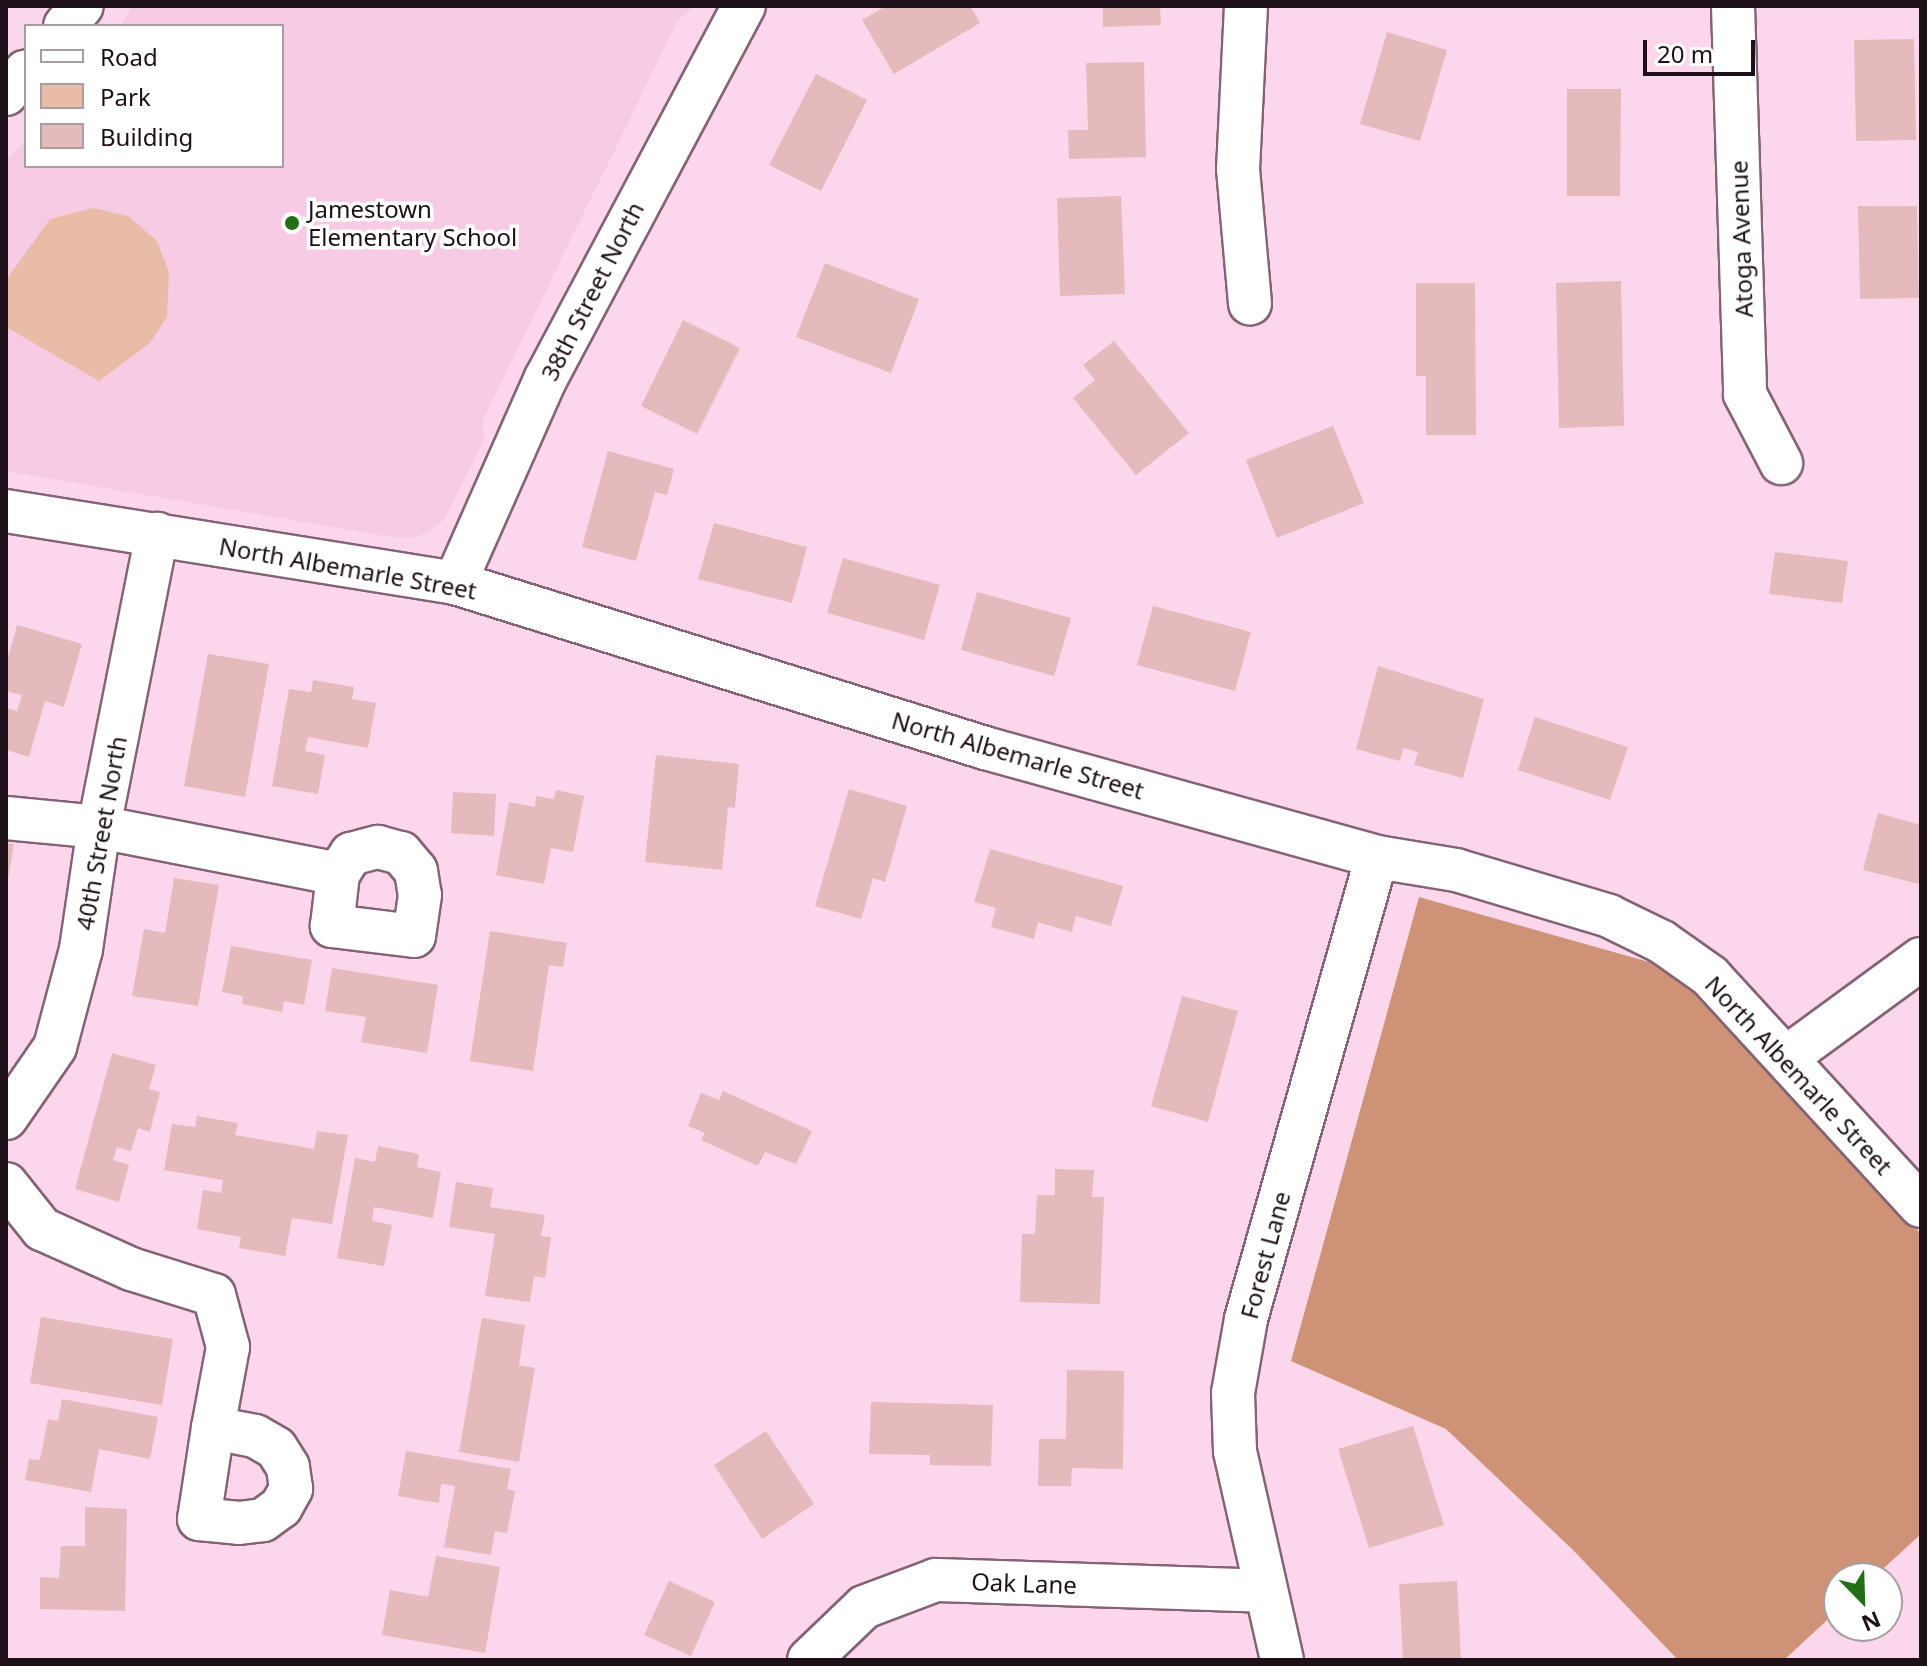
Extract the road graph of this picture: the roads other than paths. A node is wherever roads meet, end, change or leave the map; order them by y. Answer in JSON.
{"nodes":[{"id":1,"x":82,"y":6,"type":"edge"},
{"id":2,"x":744,"y":6,"type":"edge"},
{"id":3,"x":1246,"y":6,"type":"edge"},
{"id":4,"x":1733,"y":6,"type":"edge"},
{"id":5,"x":67,"y":24,"type":"edge"},
{"id":6,"x":24,"y":73,"type":"edge"},
{"id":7,"x":6,"y":94,"type":"edge"},
{"id":8,"x":1250,"y":303,"type":"dead end"},
{"id":9,"x":1781,"y":463,"type":"dead end"},
{"id":10,"x":6,"y":511,"type":"edge"},
{"id":11,"x":157,"y":534,"type":"junction"},
{"id":12,"x":455,"y":583,"type":"junction"},
{"id":13,"x":6,"y":818,"type":"edge"},
{"id":14,"x":99,"y":827,"type":"junction"},
{"id":15,"x":1377,"y":857,"type":"junction"},
{"id":16,"x":338,"y":874,"type":"dead end"},
{"id":17,"x":1921,"y":959,"type":"edge"},
{"id":18,"x":1787,"y":1057,"type":"junction"},
{"id":19,"x":6,"y":1118,"type":"edge"},
{"id":20,"x":6,"y":1184,"type":"edge"},
{"id":21,"x":1921,"y":1206,"type":"edge"},
{"id":22,"x":213,"y":1428,"type":"dead end"},
{"id":23,"x":1265,"y":1591,"type":"junction"},
{"id":24,"x":809,"y":1660,"type":"edge"},
{"id":25,"x":1282,"y":1660,"type":"edge"}],
"edges":[{"from":1,"to":5,"type":"street"},
{"from":2,"to":12,"type":"street","name":"38th Street North"},
{"from":3,"to":8,"type":"street"},
{"from":4,"to":9,"type":"street","name":"Atoga Avenue"},
{"from":6,"to":7,"type":"street"},
{"from":10,"to":11,"type":"street","name":"North Albemarle Street"},
{"from":11,"to":12,"type":"street","name":"North Albemarle Street"},
{"from":11,"to":14,"type":"street","name":"40th Street North"},
{"from":12,"to":15,"type":"street","name":"North Albemarle Street"},
{"from":13,"to":14,"type":"street"},
{"from":14,"to":16,"type":"street"},
{"from":14,"to":19,"type":"street","name":"40th Street North"},
{"from":15,"to":18,"type":"street","name":"North Albemarle Street"},
{"from":15,"to":23,"type":"street","name":"Forest Lane"},
{"from":17,"to":18,"type":"street"},
{"from":18,"to":21,"type":"street","name":"North Albemarle Street"},
{"from":20,"to":22,"type":"street"},
{"from":23,"to":24,"type":"street","name":"Oak Lane"},
{"from":23,"to":25,"type":"street","name":"Forest Lane"}]}
